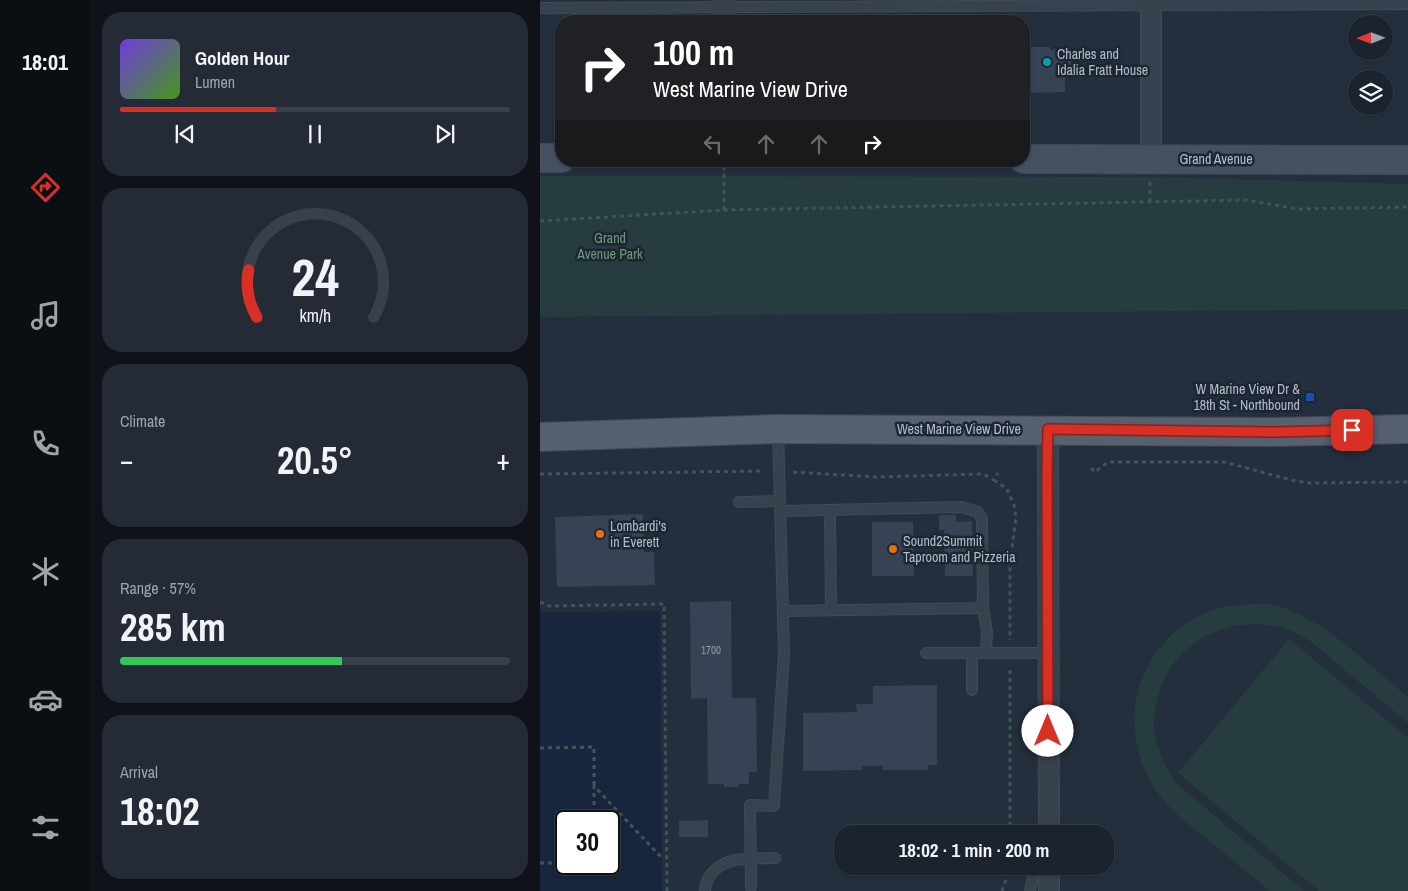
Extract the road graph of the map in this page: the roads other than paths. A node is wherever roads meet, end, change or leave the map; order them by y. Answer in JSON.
{"nodes":[{"id":1,"x":1151,"y":3,"type":"edge"},
{"id":2,"x":1408,"y":4,"type":"edge"},
{"id":3,"x":540,"y":8,"type":"edge"},
{"id":4,"x":724,"y":10,"type":"edge"},
{"id":5,"x":540,"y":158,"type":"edge"},
{"id":6,"x":555,"y":158,"type":"edge"},
{"id":7,"x":1030,"y":159,"type":"edge"},
{"id":8,"x":1151,"y":159,"type":"junction"},
{"id":9,"x":1408,"y":160,"type":"edge"},
{"id":10,"x":1408,"y":428,"type":"edge"},
{"id":11,"x":778,"y":429,"type":"junction"},
{"id":12,"x":1048,"y":429,"type":"junction"},
{"id":13,"x":540,"y":437,"type":"edge"},
{"id":14,"x":739,"y":502,"type":"dead end"},
{"id":15,"x":780,"y":506,"type":"junction"},
{"id":16,"x":830,"y":511,"type":"junction"},
{"id":17,"x":983,"y":608,"type":"junction"},
{"id":18,"x":831,"y":610,"type":"junction"},
{"id":19,"x":783,"y":611,"type":"junction"},
{"id":20,"x":972,"y":652,"type":"junction"},
{"id":21,"x":926,"y":653,"type":"dead end"},
{"id":22,"x":986,"y":653,"type":"junction"},
{"id":23,"x":1048,"y":653,"type":"junction"},
{"id":24,"x":972,"y":690,"type":"dead end"},
{"id":25,"x":1049,"y":790,"type":"junction"},
{"id":26,"x":1043,"y":825,"type":"edge"},
{"id":27,"x":1049,"y":825,"type":"edge"},
{"id":28,"x":775,"y":858,"type":"dead end"},
{"id":29,"x":751,"y":860,"type":"junction"},
{"id":30,"x":1033,"y":875,"type":"edge"},
{"id":31,"x":1049,"y":875,"type":"edge"},
{"id":32,"x":751,"y":887,"type":"dead end"},
{"id":33,"x":706,"y":891,"type":"edge"},
{"id":34,"x":1030,"y":891,"type":"edge"},
{"id":35,"x":1049,"y":891,"type":"edge"}],
"edges":[{"from":1,"to":2,"type":"lane"},
{"from":1,"to":4,"type":"lane"},
{"from":1,"to":8,"type":"street"},
{"from":3,"to":4,"type":"lane"},
{"from":5,"to":6,"type":"street"},
{"from":7,"to":8,"type":"street","name":"Grand Avenue"},
{"from":8,"to":9,"type":"street","name":"Grand Avenue"},
{"from":10,"to":12,"type":"main road","name":"West Marine View Drive"},
{"from":11,"to":12,"type":"main road","name":"West Marine View Drive"},
{"from":11,"to":13,"type":"main road","name":"West Marine View Drive"},
{"from":11,"to":15,"type":"lane"},
{"from":12,"to":23,"type":"street"},
{"from":14,"to":15,"type":"lane"},
{"from":15,"to":16,"type":"lane"},
{"from":15,"to":19,"type":"lane"},
{"from":16,"to":17,"type":"lane"},
{"from":16,"to":18,"type":"lane"},
{"from":17,"to":18,"type":"lane"},
{"from":17,"to":22,"type":"lane"},
{"from":18,"to":19,"type":"lane"},
{"from":19,"to":29,"type":"lane"},
{"from":20,"to":21,"type":"lane"},
{"from":20,"to":22,"type":"lane"},
{"from":20,"to":24,"type":"lane"},
{"from":22,"to":23,"type":"lane"},
{"from":23,"to":25,"type":"street"},
{"from":25,"to":26,"type":"lane"},
{"from":25,"to":27,"type":"street"},
{"from":28,"to":29,"type":"lane"},
{"from":29,"to":32,"type":"lane"},
{"from":29,"to":33,"type":"lane"},
{"from":30,"to":34,"type":"lane"},
{"from":31,"to":35,"type":"street"}]}
